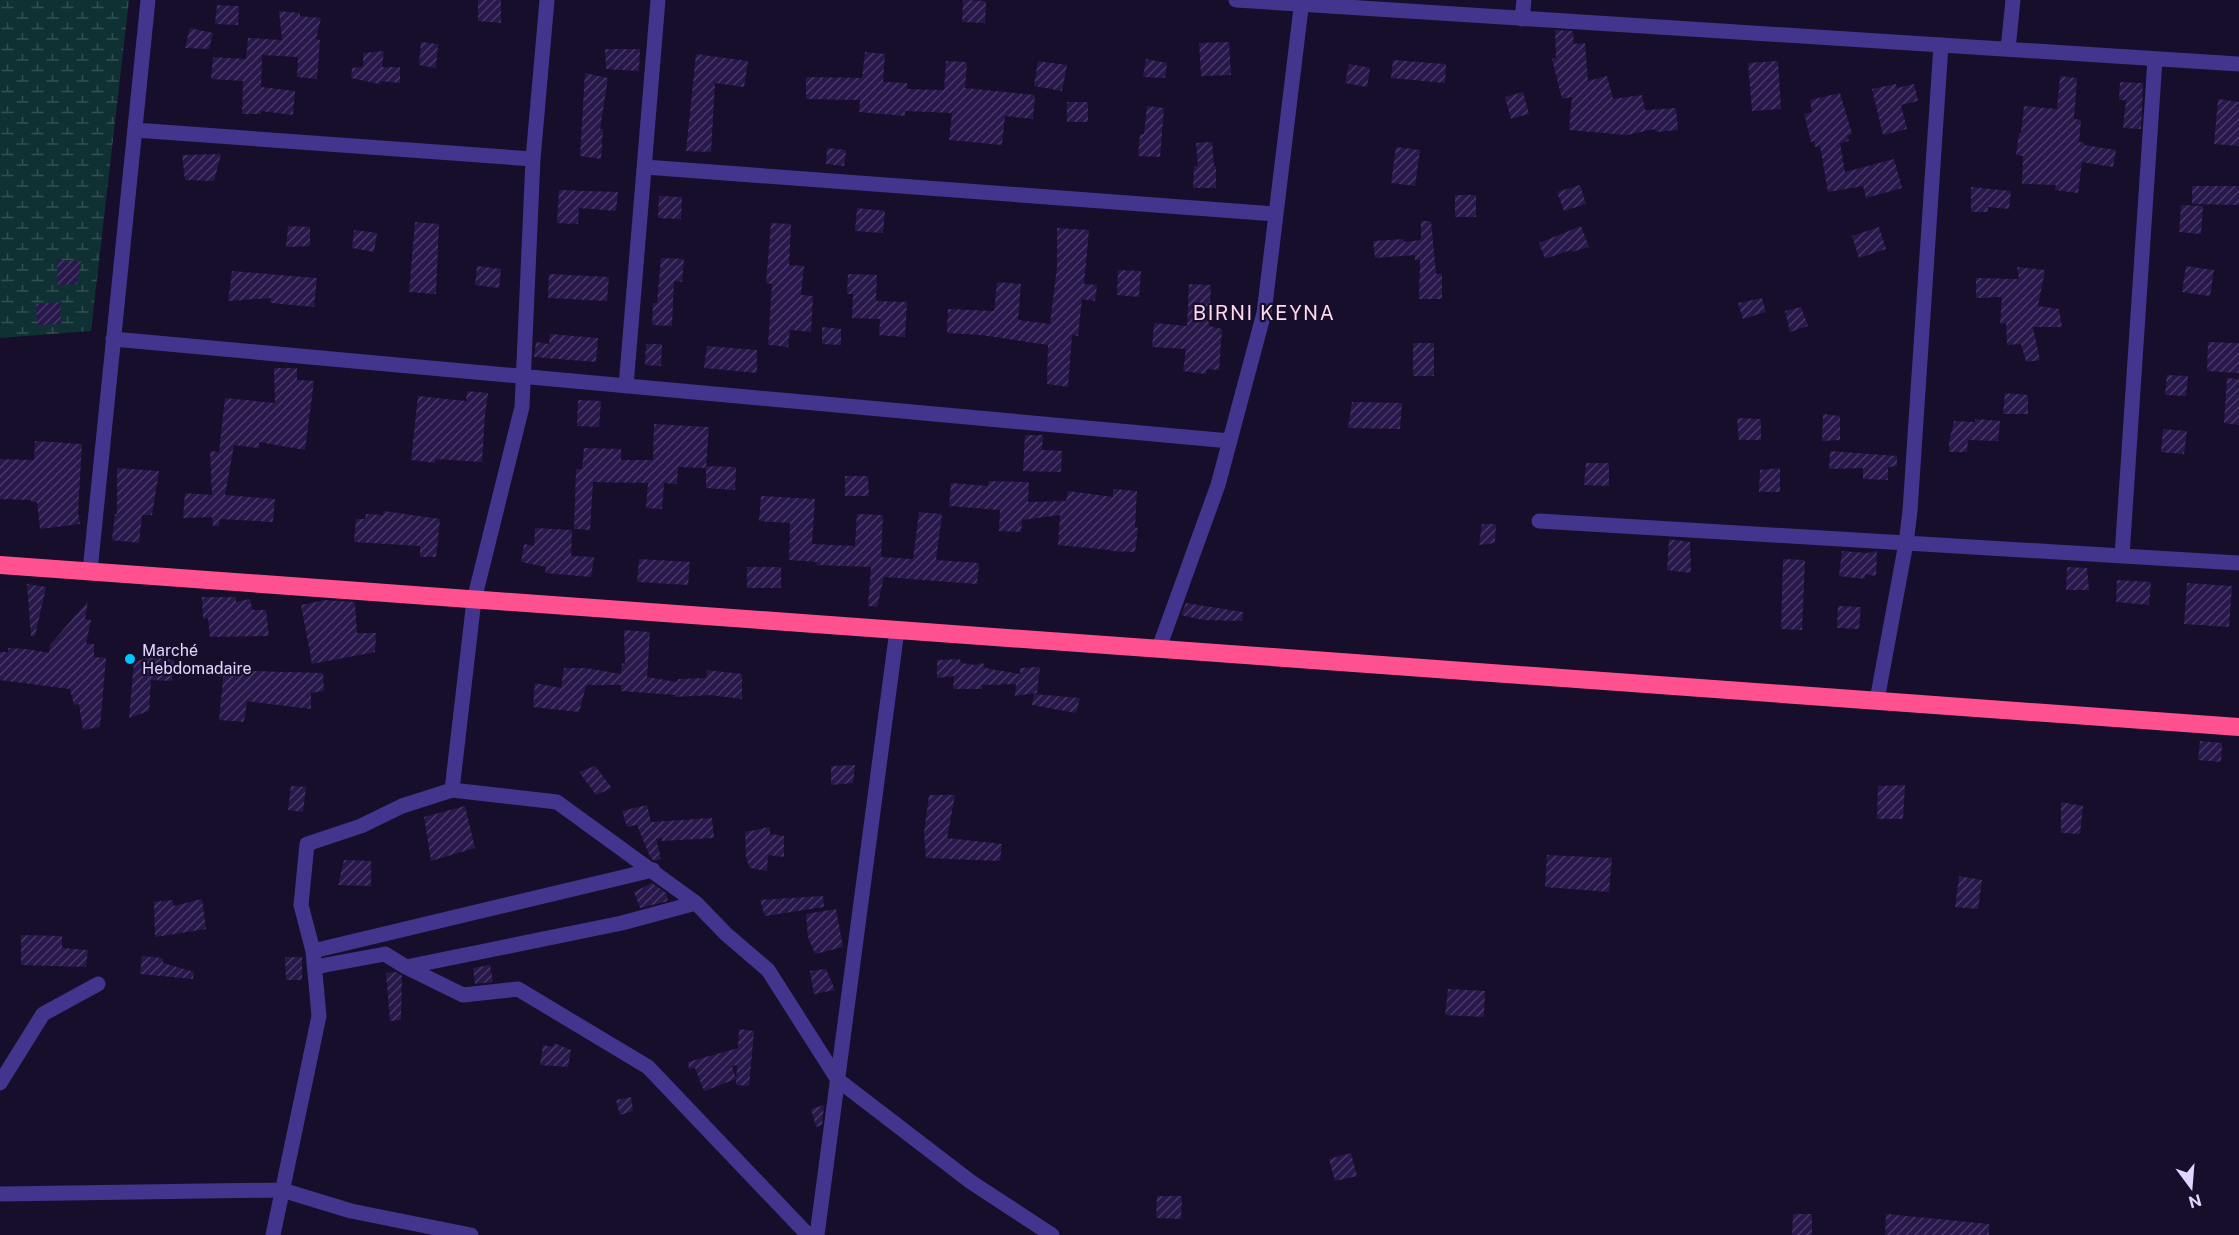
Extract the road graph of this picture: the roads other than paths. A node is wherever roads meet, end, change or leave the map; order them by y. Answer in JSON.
{"nodes":[{"id":1,"x":148,"y":0,"type":"edge"},
{"id":2,"x":547,"y":0,"type":"edge"},
{"id":3,"x":658,"y":0,"type":"edge"},
{"id":4,"x":1236,"y":0,"type":"edge"},
{"id":5,"x":1524,"y":0,"type":"edge"},
{"id":6,"x":2013,"y":0,"type":"edge"},
{"id":7,"x":1301,"y":2,"type":"edge"},
{"id":8,"x":1522,"y":19,"type":"junction"},
{"id":9,"x":1941,"y":45,"type":"junction"},
{"id":10,"x":2008,"y":49,"type":"junction"},
{"id":11,"x":2155,"y":59,"type":"junction"},
{"id":12,"x":2239,"y":64,"type":"edge"},
{"id":13,"x":135,"y":130,"type":"junction"},
{"id":14,"x":533,"y":159,"type":"junction"},
{"id":15,"x":645,"y":167,"type":"junction"},
{"id":16,"x":1276,"y":214,"type":"junction"},
{"id":17,"x":113,"y":339,"type":"junction"},
{"id":18,"x":523,"y":376,"type":"junction"},
{"id":19,"x":627,"y":386,"type":"junction"},
{"id":20,"x":1230,"y":441,"type":"junction"},
{"id":21,"x":1539,"y":520,"type":"dead end"},
{"id":22,"x":1906,"y":543,"type":"junction"},
{"id":23,"x":2122,"y":556,"type":"junction"},
{"id":24,"x":2239,"y":563,"type":"edge"},
{"id":25,"x":0,"y":565,"type":"edge"},
{"id":26,"x":90,"y":571,"type":"junction"},
{"id":27,"x":474,"y":600,"type":"junction"},
{"id":28,"x":897,"y":630,"type":"junction"},
{"id":29,"x":1159,"y":648,"type":"junction"},
{"id":30,"x":1877,"y":700,"type":"junction"},
{"id":31,"x":2239,"y":727,"type":"edge"},
{"id":32,"x":452,"y":790,"type":"junction"},
{"id":33,"x":653,"y":870,"type":"junction"},
{"id":34,"x":696,"y":903,"type":"junction"},
{"id":35,"x":313,"y":951,"type":"junction"},
{"id":36,"x":315,"y":967,"type":"junction"},
{"id":37,"x":405,"y":967,"type":"junction"},
{"id":38,"x":98,"y":984,"type":"dead end"},
{"id":39,"x":838,"y":1080,"type":"junction"},
{"id":40,"x":0,"y":1083,"type":"edge"},
{"id":41,"x":282,"y":1190,"type":"junction"},
{"id":42,"x":0,"y":1194,"type":"edge"},
{"id":43,"x":273,"y":1235,"type":"edge"},
{"id":44,"x":471,"y":1235,"type":"edge"},
{"id":45,"x":808,"y":1235,"type":"edge"},
{"id":46,"x":817,"y":1235,"type":"edge"},
{"id":47,"x":1052,"y":1235,"type":"edge"}],
"edges":[{"from":1,"to":13,"type":"street"},
{"from":2,"to":14,"type":"street"},
{"from":3,"to":15,"type":"street"},
{"from":4,"to":7,"type":"street"},
{"from":5,"to":8,"type":"street"},
{"from":6,"to":10,"type":"street"},
{"from":7,"to":8,"type":"street"},
{"from":7,"to":16,"type":"street"},
{"from":8,"to":9,"type":"street"},
{"from":9,"to":10,"type":"street"},
{"from":9,"to":22,"type":"street"},
{"from":10,"to":11,"type":"street"},
{"from":11,"to":12,"type":"street"},
{"from":11,"to":23,"type":"street"},
{"from":13,"to":14,"type":"street"},
{"from":13,"to":17,"type":"street"},
{"from":14,"to":18,"type":"street"},
{"from":15,"to":16,"type":"street"},
{"from":15,"to":19,"type":"street"},
{"from":16,"to":20,"type":"street"},
{"from":17,"to":18,"type":"street"},
{"from":17,"to":26,"type":"street"},
{"from":18,"to":19,"type":"street"},
{"from":18,"to":27,"type":"street"},
{"from":19,"to":20,"type":"street"},
{"from":20,"to":29,"type":"street"},
{"from":21,"to":22,"type":"street"},
{"from":22,"to":23,"type":"street"},
{"from":22,"to":30,"type":"street"},
{"from":23,"to":24,"type":"street"},
{"from":25,"to":26,"type":"highway"},
{"from":26,"to":27,"type":"highway"},
{"from":27,"to":28,"type":"highway"},
{"from":27,"to":32,"type":"street"},
{"from":28,"to":29,"type":"highway"},
{"from":28,"to":39,"type":"street"},
{"from":29,"to":30,"type":"highway"},
{"from":30,"to":31,"type":"highway"},
{"from":32,"to":33,"type":"street"},
{"from":32,"to":35,"type":"street"},
{"from":33,"to":34,"type":"street"},
{"from":33,"to":35,"type":"street"},
{"from":34,"to":37,"type":"street"},
{"from":34,"to":39,"type":"street"},
{"from":35,"to":36,"type":"street"},
{"from":36,"to":37,"type":"street"},
{"from":36,"to":41,"type":"street"},
{"from":37,"to":45,"type":"street"},
{"from":38,"to":40,"type":"street"},
{"from":39,"to":46,"type":"street"},
{"from":39,"to":47,"type":"street"},
{"from":41,"to":42,"type":"street"},
{"from":41,"to":43,"type":"street"},
{"from":41,"to":44,"type":"street"}]}
